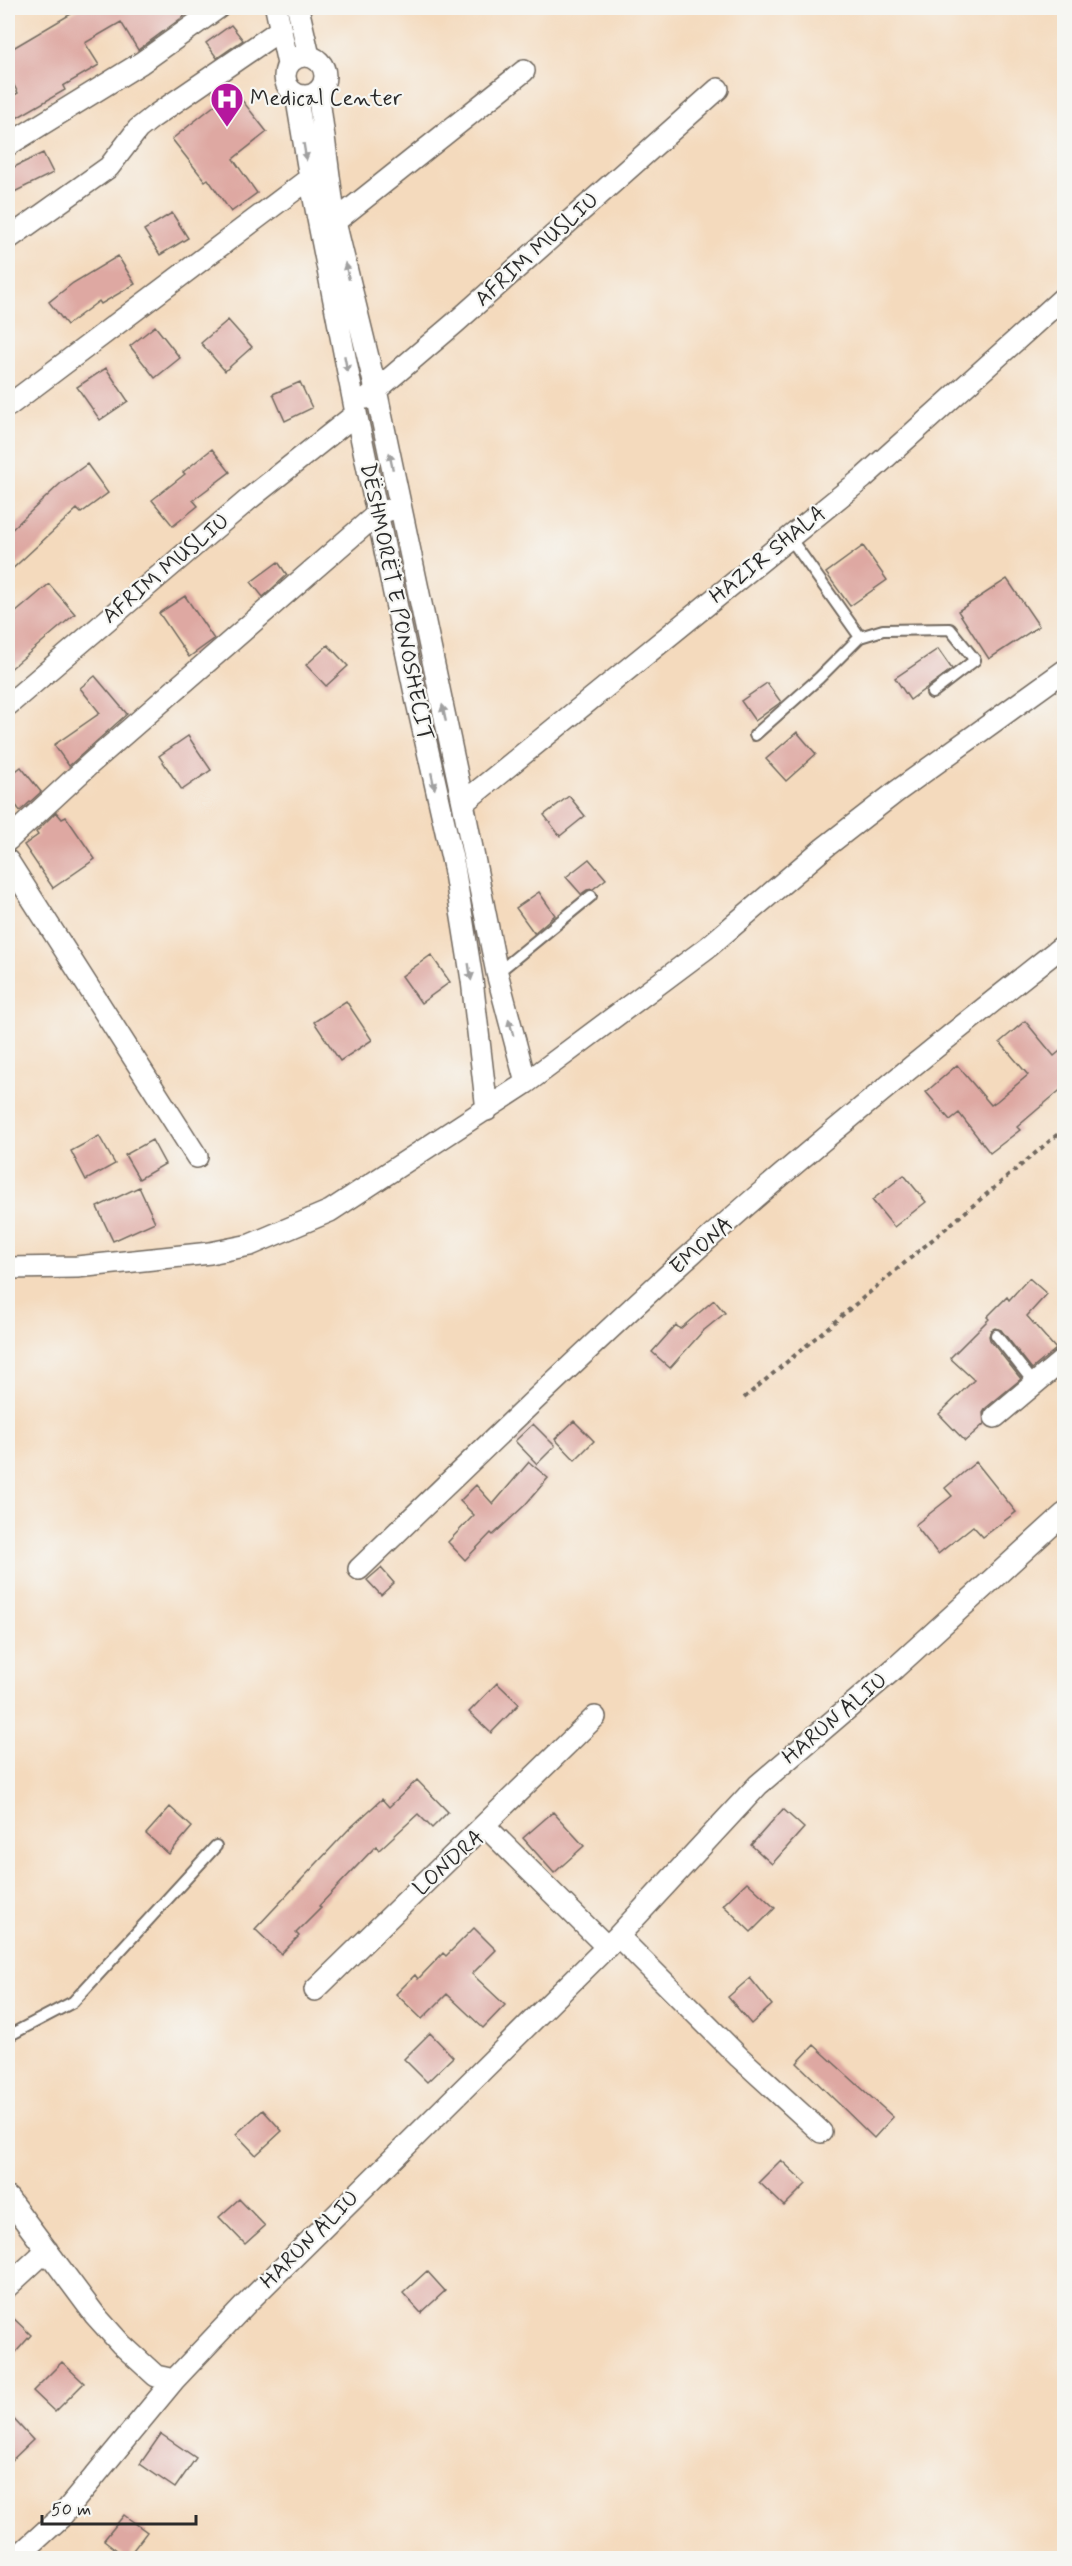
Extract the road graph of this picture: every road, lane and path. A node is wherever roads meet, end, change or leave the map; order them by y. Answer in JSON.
{"nodes":[{"id":1,"x":218,"y":8,"type":"edge"},
{"id":2,"x":276,"y":8,"type":"edge"},
{"id":3,"x":298,"y":8,"type":"edge"},
{"id":4,"x":280,"y":30,"type":"junction"},
{"id":5,"x":309,"y":56,"type":"junction"},
{"id":6,"x":288,"y":64,"type":"junction"},
{"id":7,"x":524,"y":71,"type":"dead end"},
{"id":8,"x":718,"y":89,"type":"dead end"},
{"id":9,"x":318,"y":91,"type":"junction"},
{"id":10,"x":296,"y":94,"type":"junction"},
{"id":11,"x":8,"y":145,"type":"edge"},
{"id":12,"x":310,"y":178,"type":"junction"},
{"id":13,"x":328,"y":228,"type":"junction"},
{"id":14,"x":8,"y":239,"type":"edge"},
{"id":15,"x":1065,"y":297,"type":"edge"},
{"id":16,"x":347,"y":316,"type":"junction"},
{"id":17,"x":376,"y":390,"type":"junction"},
{"id":18,"x":8,"y":406,"type":"edge"},
{"id":19,"x":356,"y":411,"type":"junction"},
{"id":20,"x":400,"y":506,"type":"junction"},
{"id":21,"x":377,"y":514,"type":"junction"},
{"id":22,"x":790,"y":538,"type":"junction"},
{"id":23,"x":860,"y":637,"type":"junction"},
{"id":24,"x":1065,"y":671,"type":"edge"},
{"id":25,"x":932,"y":693,"type":"dead end"},
{"id":26,"x":8,"y":705,"type":"edge"},
{"id":27,"x":755,"y":735,"type":"dead end"},
{"id":28,"x":464,"y":803,"type":"junction"},
{"id":29,"x":8,"y":840,"type":"edge"},
{"id":30,"x":8,"y":861,"type":"edge"},
{"id":31,"x":591,"y":896,"type":"dead end"},
{"id":32,"x":482,"y":899,"type":"junction"},
{"id":33,"x":460,"y":904,"type":"junction"},
{"id":34,"x":1065,"y":945,"type":"edge"},
{"id":35,"x":496,"y":973,"type":"junction"},
{"id":36,"x":526,"y":1083,"type":"junction"},
{"id":37,"x":487,"y":1110,"type":"junction"},
{"id":38,"x":1065,"y":1129,"type":"edge"},
{"id":39,"x":197,"y":1157,"type":"dead end"},
{"id":40,"x":8,"y":1268,"type":"edge"},
{"id":41,"x":996,"y":1335,"type":"dead end"},
{"id":42,"x":1065,"y":1359,"type":"edge"},
{"id":43,"x":1034,"y":1383,"type":"junction"},
{"id":44,"x":744,"y":1398,"type":"dead end"},
{"id":45,"x":995,"y":1417,"type":"dead end"},
{"id":46,"x":1065,"y":1514,"type":"edge"},
{"id":47,"x":359,"y":1569,"type":"dead end"},
{"id":48,"x":595,"y":1717,"type":"dead end"},
{"id":49,"x":484,"y":1825,"type":"junction"},
{"id":50,"x":216,"y":1846,"type":"dead end"},
{"id":51,"x":613,"y":1941,"type":"junction"},
{"id":52,"x":315,"y":1990,"type":"dead end"},
{"id":53,"x":8,"y":2036,"type":"edge"},
{"id":54,"x":821,"y":2132,"type":"dead end"},
{"id":55,"x":8,"y":2198,"type":"edge"},
{"id":56,"x":47,"y":2250,"type":"junction"},
{"id":57,"x":8,"y":2286,"type":"edge"},
{"id":58,"x":174,"y":2380,"type":"junction"},
{"id":59,"x":21,"y":2556,"type":"edge"}],
"edges":[{"from":1,"to":11,"type":"street"},
{"from":2,"to":4,"type":"street","name":"DËSHMORËT E PONOSHECIT"},
{"from":3,"to":5,"type":"street","name":"DËSHMORËT E PONOSHECIT"},
{"from":4,"to":6,"type":"street","name":"DËSHMORËT E PONOSHECIT"},
{"from":4,"to":14,"type":"street"},
{"from":5,"to":6,"type":"street"},
{"from":5,"to":9,"type":"street","name":"DËSHMORËT E PONOSHECIT"},
{"from":6,"to":10,"type":"street","name":"DËSHMORËT E PONOSHECIT"},
{"from":7,"to":13,"type":"street"},
{"from":8,"to":17,"type":"street","name":"AFRIM MUSLIU"},
{"from":9,"to":10,"type":"street"},
{"from":9,"to":13,"type":"street","name":"DËSHMORËT E PONOSHECIT"},
{"from":10,"to":12,"type":"street","name":"DËSHMORËT E PONOSHECIT","one_way":true},
{"from":12,"to":13,"type":"street","name":"DËSHMORËT E PONOSHECIT"},
{"from":12,"to":18,"type":"street"},
{"from":13,"to":16,"type":"street","name":"DËSHMORËT E PONOSHECIT"},
{"from":15,"to":22,"type":"street","name":"HAZIR SHALA"},
{"from":16,"to":17,"type":"street","name":"DËSHMORËT E PONOSHECIT"},
{"from":16,"to":19,"type":"street","name":"DËSHMORËT E PONOSHECIT","one_way":true},
{"from":17,"to":19,"type":"street","name":"AFRIM MUSLIU"},
{"from":20,"to":17,"type":"street","name":"DËSHMORËT E PONOSHECIT","one_way":true},
{"from":19,"to":21,"type":"street","name":"DËSHMORËT E PONOSHECIT"},
{"from":19,"to":26,"type":"street","name":"AFRIM MUSLIU"},
{"from":20,"to":21,"type":"street"},
{"from":28,"to":20,"type":"street","name":"DËSHMORËT E PONOSHECIT","one_way":true},
{"from":21,"to":29,"type":"street"},
{"from":21,"to":33,"type":"street","name":"DËSHMORËT E PONOSHECIT","one_way":true},
{"from":22,"to":23,"type":"lane"},
{"from":22,"to":28,"type":"street","name":"HAZIR SHALA"},
{"from":23,"to":25,"type":"lane"},
{"from":23,"to":27,"type":"lane"},
{"from":24,"to":36,"type":"street"},
{"from":28,"to":32,"type":"street","name":"DËSHMORËT E PONOSHECIT"},
{"from":30,"to":39,"type":"street"},
{"from":31,"to":35,"type":"lane"},
{"from":32,"to":33,"type":"street"},
{"from":32,"to":35,"type":"street","name":"DËSHMORËT E PONOSHECIT"},
{"from":33,"to":37,"type":"street","name":"DËSHMORËT E PONOSHECIT","one_way":true},
{"from":34,"to":47,"type":"street","name":"EMONA"},
{"from":36,"to":35,"type":"street","name":"DËSHMORËT E PONOSHECIT","one_way":true},
{"from":36,"to":37,"type":"street"},
{"from":37,"to":40,"type":"street"},
{"from":38,"to":44,"type":"path"},
{"from":41,"to":43,"type":"lane"},
{"from":42,"to":43,"type":"street"},
{"from":43,"to":45,"type":"street"},
{"from":46,"to":51,"type":"street","name":"HARUN ALIU"},
{"from":48,"to":49,"type":"street"},
{"from":49,"to":51,"type":"street","name":"LONDRA"},
{"from":49,"to":52,"type":"street","name":"LONDRA"},
{"from":50,"to":53,"type":"lane"},
{"from":51,"to":54,"type":"street"},
{"from":51,"to":58,"type":"street","name":"HARUN ALIU"},
{"from":55,"to":56,"type":"street"},
{"from":56,"to":57,"type":"street"},
{"from":56,"to":58,"type":"street"},
{"from":58,"to":59,"type":"street","name":"HARUN ALIU"}]}
